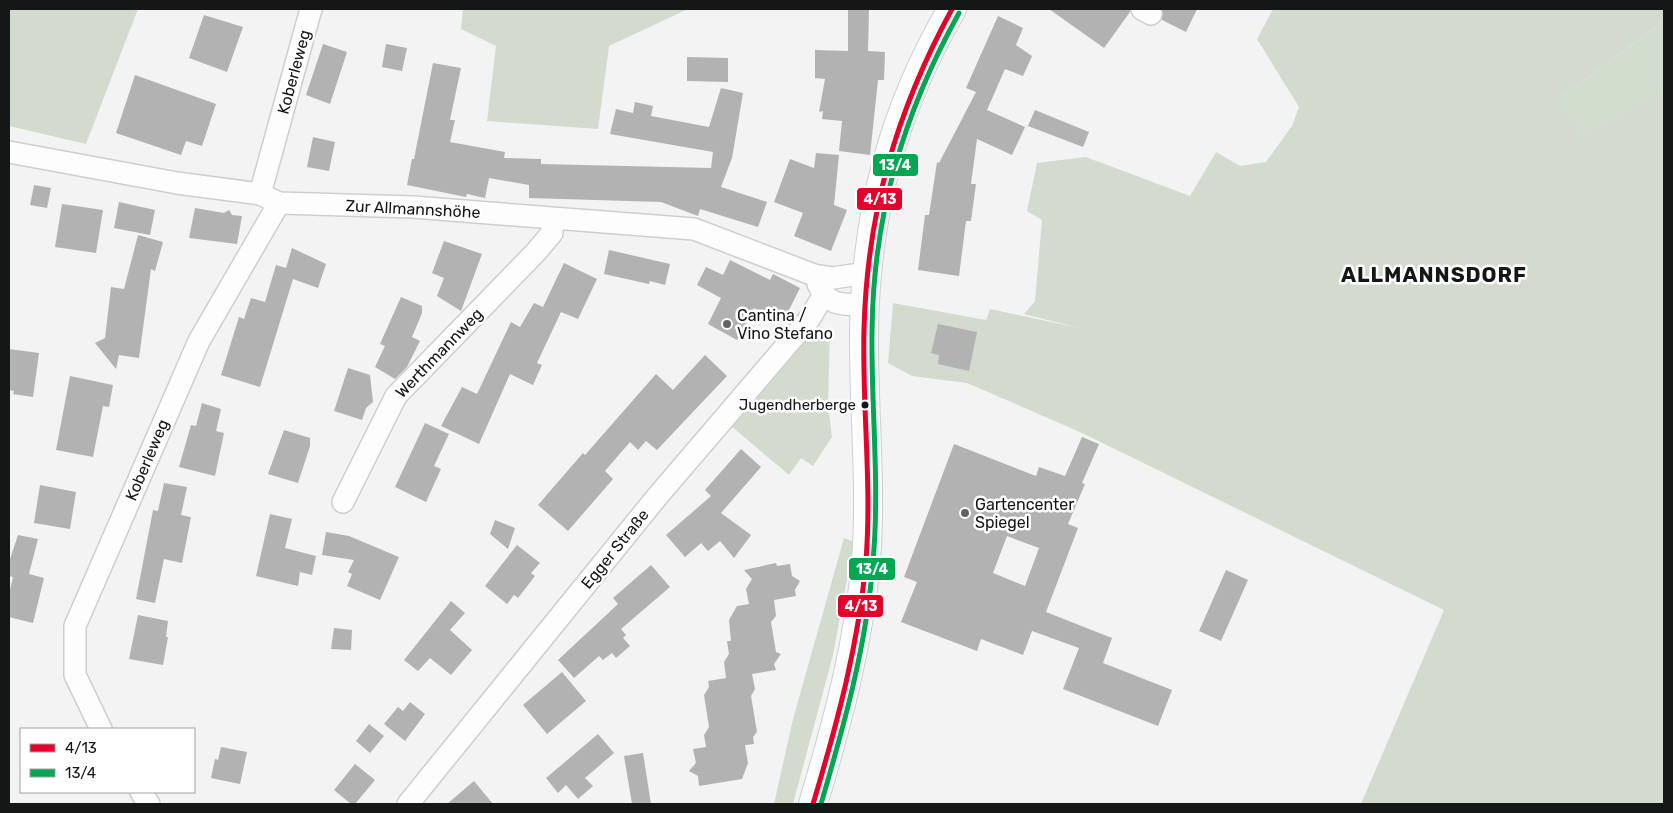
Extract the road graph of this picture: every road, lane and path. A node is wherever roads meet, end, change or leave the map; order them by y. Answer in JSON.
{"nodes":[{"id":1,"x":311,"y":9,"type":"edge"},
{"id":2,"x":952,"y":9,"type":"edge"},
{"id":3,"x":9,"y":152,"type":"edge"},
{"id":4,"x":270,"y":199,"type":"junction"},
{"id":5,"x":552,"y":218,"type":"junction"},
{"id":6,"x":866,"y":273,"type":"junction"},
{"id":7,"x":814,"y":275,"type":"junction"},
{"id":8,"x":823,"y":296,"type":"junction"},
{"id":9,"x":865,"y":305,"type":"junction"},
{"id":10,"x":343,"y":502,"type":"dead end"},
{"id":11,"x":101,"y":728,"type":"edge"},
{"id":12,"x":142,"y":793,"type":"edge"},
{"id":13,"x":148,"y":804,"type":"edge"},
{"id":14,"x":408,"y":804,"type":"edge"},
{"id":15,"x":813,"y":804,"type":"edge"}],
"edges":[{"from":1,"to":4,"type":"street","name":"Koberleweg"},
{"from":2,"to":6,"type":"main road"},
{"from":3,"to":4,"type":"street","name":"Zur Allmannshöhe"},
{"from":4,"to":5,"type":"street","name":"Zur Allmannshöhe"},
{"from":4,"to":11,"type":"street","name":"Koberleweg"},
{"from":5,"to":7,"type":"street","name":"Zur Allmannshöhe"},
{"from":5,"to":10,"type":"street","name":"Werthmannweg"},
{"from":6,"to":7,"type":"street","name":"Zur Allmannshöhe"},
{"from":6,"to":9,"type":"main road"},
{"from":7,"to":8,"type":"street"},
{"from":8,"to":9,"type":"street"},
{"from":8,"to":14,"type":"street","name":"Egger Straße"},
{"from":9,"to":15,"type":"main road"},
{"from":12,"to":13,"type":"street"}]}
